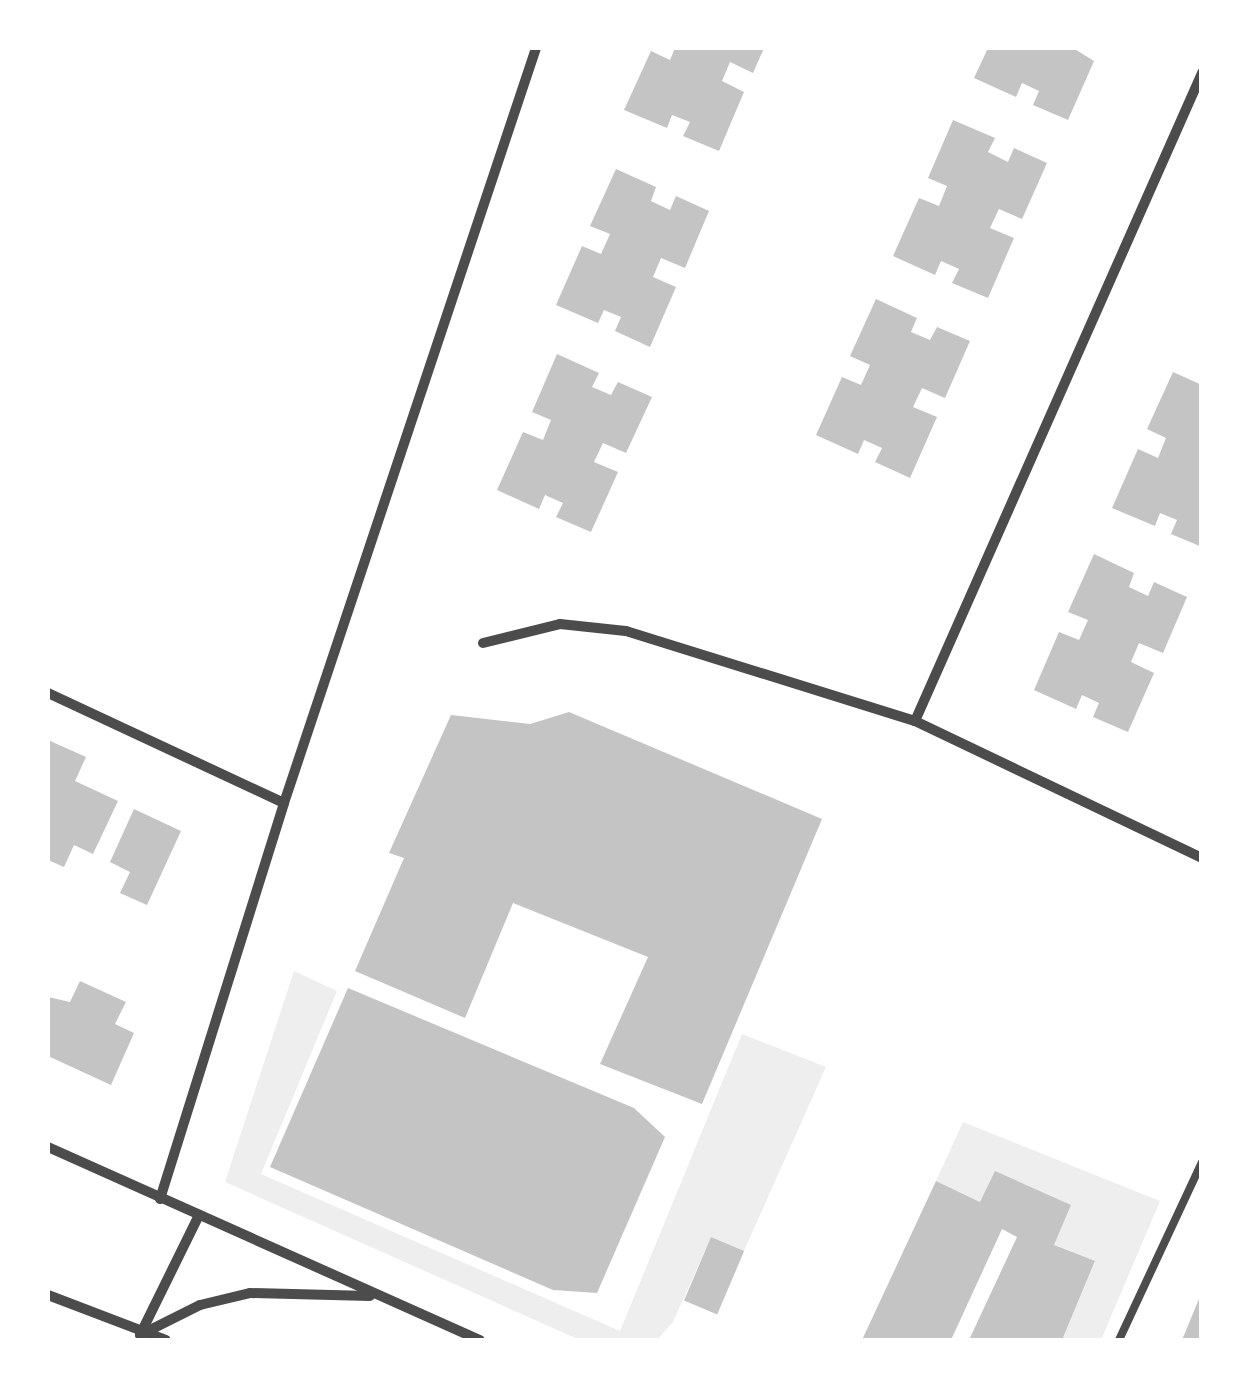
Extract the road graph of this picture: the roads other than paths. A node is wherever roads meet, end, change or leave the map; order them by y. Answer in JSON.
{"nodes":[{"id":1,"x":536,"y":48,"type":"edge"},
{"id":2,"x":1202,"y":74,"type":"edge"},
{"id":3,"x":483,"y":643,"type":"dead end"},
{"id":4,"x":48,"y":693,"type":"edge"},
{"id":5,"x":915,"y":721,"type":"junction"},
{"id":6,"x":284,"y":803,"type":"junction"},
{"id":7,"x":1202,"y":858,"type":"edge"},
{"id":8,"x":48,"y":1147,"type":"edge"},
{"id":9,"x":1202,"y":1162,"type":"edge"},
{"id":10,"x":160,"y":1199,"type":"junction"},
{"id":11,"x":198,"y":1216,"type":"junction"},
{"id":12,"x":48,"y":1294,"type":"edge"},
{"id":13,"x":381,"y":1296,"type":"junction"},
{"id":14,"x":139,"y":1338,"type":"edge"},
{"id":15,"x":166,"y":1340,"type":"edge"},
{"id":16,"x":480,"y":1340,"type":"edge"},
{"id":17,"x":1119,"y":1340,"type":"edge"}],
"edges":[{"from":1,"to":6,"type":"street"},
{"from":2,"to":5,"type":"street"},
{"from":3,"to":5,"type":"street"},
{"from":4,"to":6,"type":"street"},
{"from":5,"to":7,"type":"street"},
{"from":6,"to":10,"type":"street"},
{"from":8,"to":10,"type":"street"},
{"from":9,"to":17,"type":"lane"},
{"from":10,"to":11,"type":"street"},
{"from":11,"to":13,"type":"street"},
{"from":11,"to":14,"type":"street"},
{"from":12,"to":14,"type":"street"},
{"from":13,"to":14,"type":"street"},
{"from":13,"to":16,"type":"street"},
{"from":14,"to":15,"type":"street"}]}
